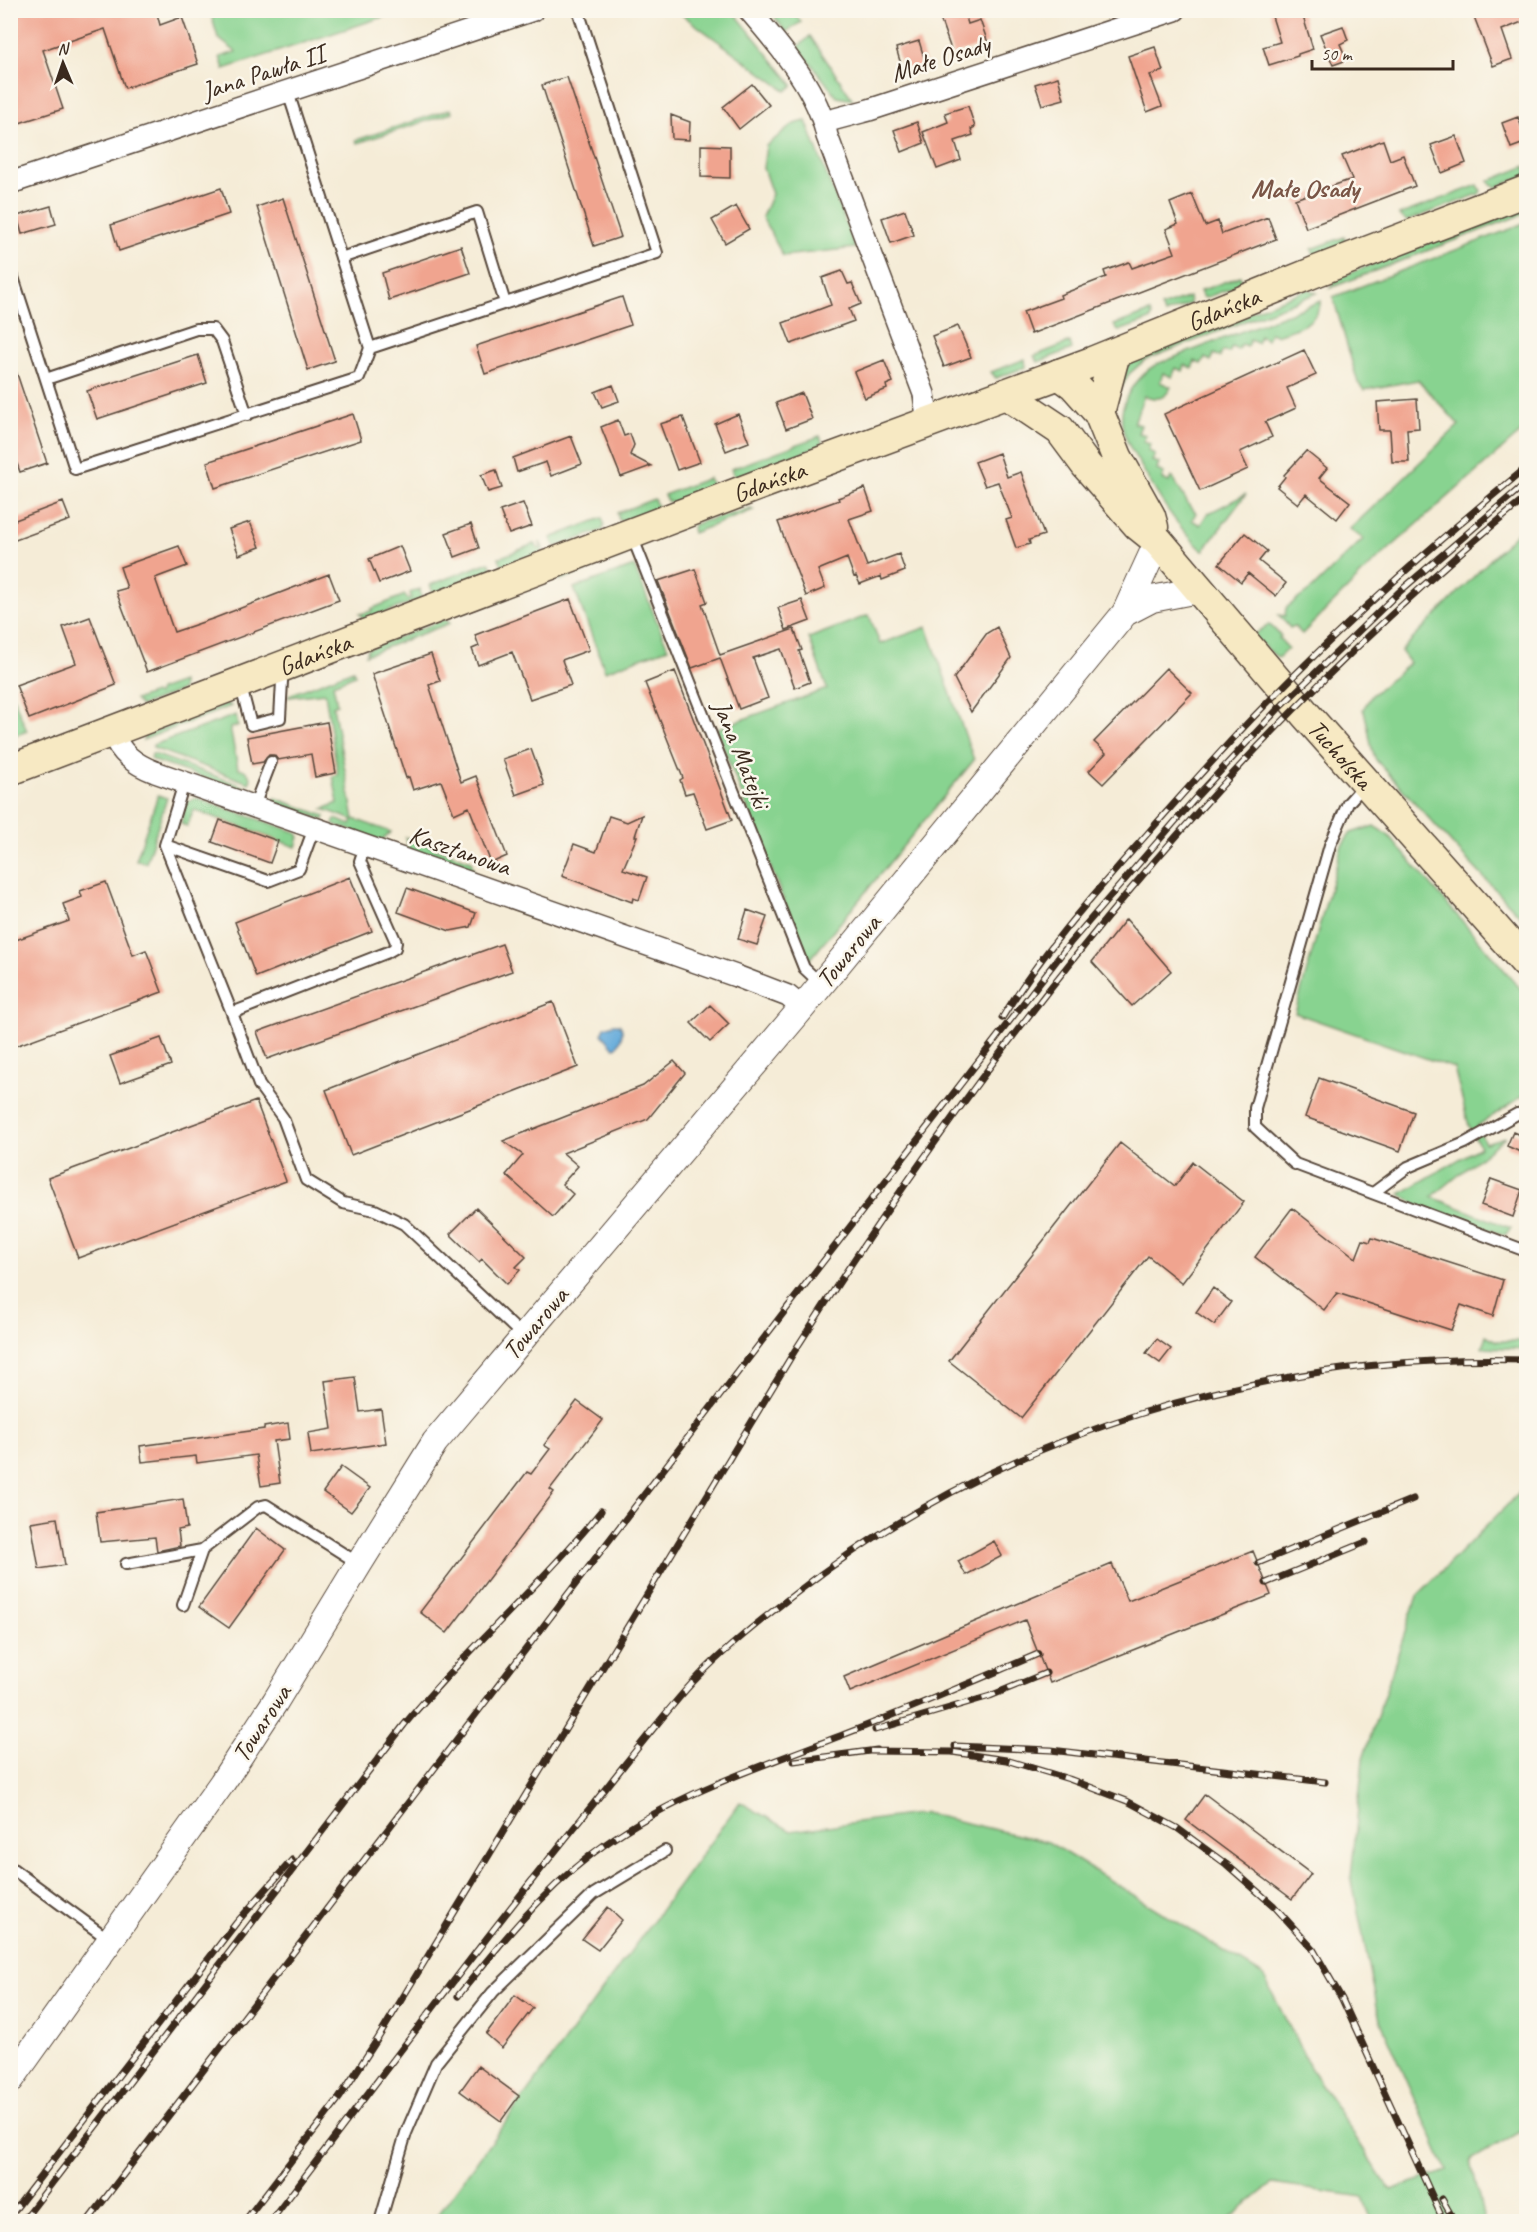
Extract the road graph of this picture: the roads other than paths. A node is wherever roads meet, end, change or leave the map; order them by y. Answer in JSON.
{"nodes":[{"id":1,"x":533,"y":10,"type":"edge"},
{"id":2,"x":578,"y":10,"type":"edge"},
{"id":3,"x":749,"y":10,"type":"edge"},
{"id":4,"x":1175,"y":10,"type":"edge"},
{"id":5,"x":508,"y":14,"type":"edge"},
{"id":6,"x":288,"y":92,"type":"junction"},
{"id":7,"x":822,"y":117,"type":"junction"},
{"id":8,"x":10,"y":183,"type":"edge"},
{"id":9,"x":1527,"y":191,"type":"edge"},
{"id":10,"x":341,"y":258,"type":"junction"},
{"id":11,"x":10,"y":268,"type":"edge"},
{"id":12,"x":506,"y":303,"type":"junction"},
{"id":13,"x":370,"y":348,"type":"junction"},
{"id":14,"x":1114,"y":353,"type":"junction"},
{"id":15,"x":1059,"y":374,"type":"junction"},
{"id":16,"x":46,"y":379,"type":"junction"},
{"id":17,"x":1006,"y":394,"type":"junction"},
{"id":18,"x":1098,"y":413,"type":"junction"},
{"id":19,"x":247,"y":415,"type":"junction"},
{"id":20,"x":928,"y":424,"type":"junction"},
{"id":21,"x":1060,"y":430,"type":"junction"},
{"id":22,"x":631,"y":534,"type":"junction"},
{"id":23,"x":1158,"y":541,"type":"junction"},
{"id":24,"x":1198,"y":590,"type":"junction"},
{"id":25,"x":1125,"y":613,"type":"junction"},
{"id":26,"x":278,"y":668,"type":"junction"},
{"id":27,"x":240,"y":683,"type":"junction"},
{"id":28,"x":112,"y":732,"type":"junction"},
{"id":29,"x":272,"y":762,"type":"dead end"},
{"id":30,"x":10,"y":771,"type":"edge"},
{"id":31,"x":184,"y":783,"type":"junction"},
{"id":32,"x":1366,"y":783,"type":"junction"},
{"id":33,"x":254,"y":806,"type":"junction"},
{"id":34,"x":314,"y":828,"type":"junction"},
{"id":35,"x":165,"y":845,"type":"junction"},
{"id":36,"x":365,"y":846,"type":"junction"},
{"id":37,"x":1527,"y":963,"type":"edge"},
{"id":38,"x":821,"y":984,"type":"junction"},
{"id":39,"x":802,"y":1008,"type":"junction"},
{"id":40,"x":232,"y":1013,"type":"junction"},
{"id":41,"x":1527,"y":1113,"type":"edge"},
{"id":42,"x":1373,"y":1193,"type":"junction"},
{"id":43,"x":1527,"y":1251,"type":"edge"},
{"id":44,"x":524,"y":1337,"type":"junction"},
{"id":45,"x":202,"y":1550,"type":"junction"},
{"id":46,"x":126,"y":1564,"type":"dead end"},
{"id":47,"x":358,"y":1564,"type":"junction"},
{"id":48,"x":183,"y":1605,"type":"dead end"},
{"id":49,"x":665,"y":1851,"type":"dead end"},
{"id":50,"x":10,"y":1867,"type":"edge"},
{"id":51,"x":111,"y":1941,"type":"junction"},
{"id":52,"x":10,"y":2081,"type":"edge"},
{"id":53,"x":380,"y":2222,"type":"edge"}],
"edges":[{"from":1,"to":5,"type":"street","name":"Jana Pawła II"},
{"from":2,"to":12,"type":"lane"},
{"from":3,"to":7,"type":"street"},
{"from":4,"to":7,"type":"street","name":"Małe Osady"},
{"from":5,"to":6,"type":"street","name":"Jana Pawła II"},
{"from":6,"to":8,"type":"street","name":"Jana Pawła II"},
{"from":6,"to":10,"type":"lane"},
{"from":7,"to":20,"type":"street"},
{"from":9,"to":14,"type":"main road","name":"Gdańska"},
{"from":10,"to":12,"type":"lane"},
{"from":10,"to":13,"type":"lane"},
{"from":11,"to":16,"type":"lane"},
{"from":12,"to":13,"type":"lane"},
{"from":13,"to":19,"type":"lane"},
{"from":14,"to":15,"type":"main road","name":"Gdańska"},
{"from":14,"to":18,"type":"main road"},
{"from":15,"to":17,"type":"main road","name":"Gdańska"},
{"from":15,"to":18,"type":"main road","name":"Tucholska"},
{"from":15,"to":21,"type":"main road"},
{"from":16,"to":19,"type":"lane"},
{"from":16,"to":19,"type":"lane"},
{"from":17,"to":20,"type":"main road","name":"Gdańska"},
{"from":17,"to":21,"type":"main road","name":"Tucholska"},
{"from":18,"to":23,"type":"main road","name":"Tucholska"},
{"from":20,"to":22,"type":"main road","name":"Gdańska"},
{"from":21,"to":23,"type":"main road","name":"Tucholska"},
{"from":22,"to":26,"type":"main road","name":"Gdańska"},
{"from":22,"to":38,"type":"lane","name":"Jana Matejki"},
{"from":23,"to":24,"type":"main road","name":"Tucholska"},
{"from":23,"to":25,"type":"street","name":"Towarowa"},
{"from":24,"to":25,"type":"street","name":"Towarowa"},
{"from":24,"to":32,"type":"main road","name":"Tucholska"},
{"from":25,"to":38,"type":"street","name":"Towarowa"},
{"from":26,"to":27,"type":"main road","name":"Gdańska"},
{"from":26,"to":27,"type":"lane"},
{"from":27,"to":28,"type":"main road","name":"Gdańska"},
{"from":28,"to":30,"type":"main road","name":"Gdańska"},
{"from":28,"to":31,"type":"street","name":"Kasztanowa"},
{"from":29,"to":33,"type":"lane"},
{"from":31,"to":33,"type":"street","name":"Kasztanowa"},
{"from":31,"to":35,"type":"lane"},
{"from":32,"to":37,"type":"main road","name":"Tucholska"},
{"from":32,"to":42,"type":"lane"},
{"from":33,"to":34,"type":"street","name":"Kasztanowa"},
{"from":34,"to":35,"type":"lane"},
{"from":34,"to":36,"type":"street","name":"Kasztanowa"},
{"from":35,"to":40,"type":"lane"},
{"from":36,"to":39,"type":"street","name":"Kasztanowa"},
{"from":36,"to":40,"type":"lane"},
{"from":38,"to":39,"type":"street","name":"Towarowa"},
{"from":39,"to":44,"type":"street","name":"Towarowa"},
{"from":40,"to":44,"type":"lane"},
{"from":41,"to":42,"type":"lane"},
{"from":42,"to":43,"type":"lane"},
{"from":44,"to":47,"type":"street","name":"Towarowa"},
{"from":45,"to":46,"type":"lane"},
{"from":45,"to":47,"type":"lane"},
{"from":45,"to":48,"type":"lane"},
{"from":47,"to":51,"type":"street","name":"Towarowa"},
{"from":49,"to":53,"type":"lane"},
{"from":50,"to":51,"type":"lane"},
{"from":51,"to":52,"type":"street","name":"Towarowa"}]}
